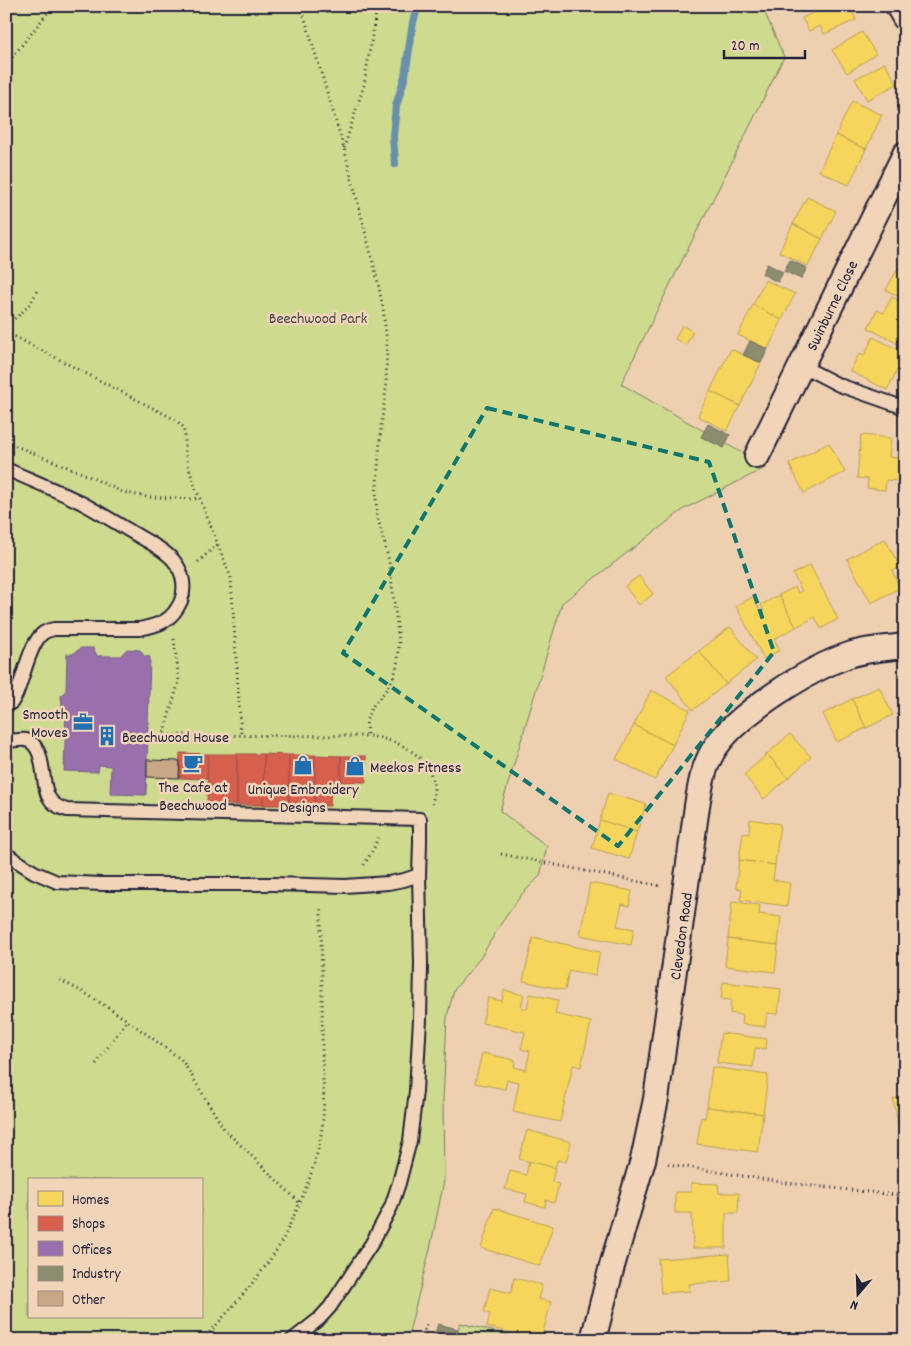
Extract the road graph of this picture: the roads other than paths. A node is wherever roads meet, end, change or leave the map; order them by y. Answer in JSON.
{"nodes":[{"id":1,"x":898,"y":6,"type":"edge"},
{"id":2,"x":905,"y":18,"type":"edge"},
{"id":3,"x":905,"y":154,"type":"edge"},
{"id":4,"x":802,"y":366,"type":"junction"},
{"id":5,"x":905,"y":408,"type":"edge"},
{"id":6,"x":757,"y":456,"type":"dead end"},
{"id":7,"x":6,"y":469,"type":"edge"},
{"id":8,"x":905,"y":646,"type":"edge"},
{"id":9,"x":6,"y":706,"type":"edge"},
{"id":10,"x":6,"y":741,"type":"edge"},
{"id":11,"x":6,"y":854,"type":"edge"},
{"id":12,"x":419,"y":875,"type":"junction"},
{"id":13,"x":292,"y":1340,"type":"edge"},
{"id":14,"x":593,"y":1340,"type":"edge"}],
"edges":[{"from":1,"to":2,"type":"street"},
{"from":3,"to":4,"type":"street","name":"Swinburne Close"},
{"from":4,"to":5,"type":"lane"},
{"from":4,"to":6,"type":"street","name":"Swinburne Close"},
{"from":7,"to":9,"type":"lane"},
{"from":8,"to":14,"type":"street","name":"Clevedon Road"},
{"from":10,"to":12,"type":"lane"},
{"from":11,"to":12,"type":"lane"},
{"from":12,"to":13,"type":"lane"}]}
